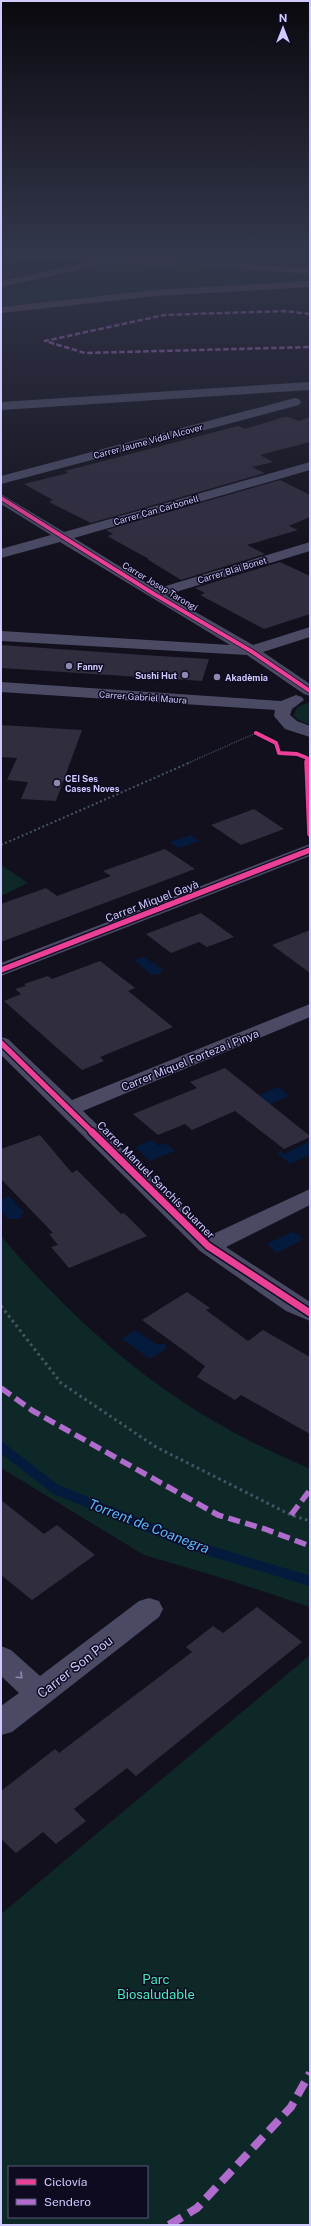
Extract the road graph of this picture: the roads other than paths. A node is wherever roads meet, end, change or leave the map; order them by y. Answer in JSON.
{"nodes":[{"id":1,"x":310,"y":386,"type":"edge"},
{"id":2,"x":265,"y":389,"type":"junction"},
{"id":3,"x":71,"y":401,"type":"junction"},
{"id":4,"x":1,"y":406,"type":"edge"},
{"id":5,"x":1,"y":418,"type":"edge"},
{"id":6,"x":310,"y":459,"type":"edge"},
{"id":7,"x":310,"y":466,"type":"edge"},
{"id":8,"x":1,"y":480,"type":"edge"},
{"id":9,"x":1,"y":498,"type":"edge"},
{"id":10,"x":59,"y":534,"type":"junction"},
{"id":11,"x":1,"y":546,"type":"edge"},
{"id":12,"x":310,"y":546,"type":"edge"},
{"id":13,"x":1,"y":554,"type":"edge"},
{"id":14,"x":154,"y":594,"type":"junction"},
{"id":15,"x":310,"y":632,"type":"edge"},
{"id":16,"x":1,"y":636,"type":"edge"},
{"id":17,"x":251,"y":651,"type":"junction"},
{"id":18,"x":1,"y":687,"type":"edge"},
{"id":19,"x":310,"y":691,"type":"edge"},
{"id":20,"x":310,"y":696,"type":"edge"},
{"id":21,"x":1,"y":698,"type":"edge"},
{"id":22,"x":284,"y":711,"type":"junction"},
{"id":23,"x":310,"y":732,"type":"edge"},
{"id":24,"x":310,"y":850,"type":"edge"},
{"id":25,"x":1,"y":970,"type":"edge"},
{"id":26,"x":310,"y":1010,"type":"edge"},
{"id":27,"x":1,"y":1043,"type":"edge"},
{"id":28,"x":70,"y":1109,"type":"junction"},
{"id":29,"x":310,"y":1196,"type":"edge"},
{"id":30,"x":208,"y":1246,"type":"junction"},
{"id":31,"x":310,"y":1314,"type":"edge"},
{"id":32,"x":149,"y":1609,"type":"dead end"},
{"id":33,"x":1,"y":1658,"type":"edge"},
{"id":34,"x":40,"y":1694,"type":"junction"},
{"id":35,"x":1,"y":1723,"type":"edge"}],
"edges":[{"from":1,"to":2,"type":"street"},
{"from":2,"to":3,"type":"street"},
{"from":2,"to":8,"type":"street","name":"Carrer Jaume Vidal Alcover"},
{"from":3,"to":4,"type":"street"},
{"from":3,"to":5,"type":"street"},
{"from":6,"to":10,"type":"street"},
{"from":7,"to":10,"type":"street","name":"Carrer Can Carbonell"},
{"from":9,"to":10,"type":"street","name":"Carrer Josep Tarongí"},
{"from":10,"to":11,"type":"street"},
{"from":10,"to":13,"type":"street","name":"Carrer Can Carbonell"},
{"from":10,"to":14,"type":"street","name":"Carrer Josep Tarongí"},
{"from":12,"to":14,"type":"street","name":"Carrer Blai Bonet"},
{"from":14,"to":17,"type":"street","name":"Carrer Josep Tarongí"},
{"from":15,"to":17,"type":"street"},
{"from":16,"to":17,"type":"street"},
{"from":17,"to":19,"type":"street","name":"Carrer Josep Tarongí"},
{"from":18,"to":22,"type":"street","name":"Carrer Gabriel Maura"},
{"from":20,"to":22,"type":"street"},
{"from":21,"to":22,"type":"street","name":"Carrer Gabriel Maura"},
{"from":22,"to":23,"type":"street"},
{"from":24,"to":25,"type":"street","name":"Carrer Miquel Gayà"},
{"from":26,"to":28,"type":"street","name":"Carrer Miquel Forteza i Pinya"},
{"from":27,"to":28,"type":"street","name":"Carrer Manuel Sanchís Guarner"},
{"from":28,"to":30,"type":"street","name":"Carrer Manuel Sanchís Guarner"},
{"from":29,"to":30,"type":"street"},
{"from":30,"to":31,"type":"street","name":"Carrer Manuel Sanchís Guarner"},
{"from":32,"to":34,"type":"street","name":"Carrer Son Pou"},
{"from":33,"to":34,"type":"street","one_way":true},
{"from":34,"to":35,"type":"street","name":"Carrer Son Pou"}]}
